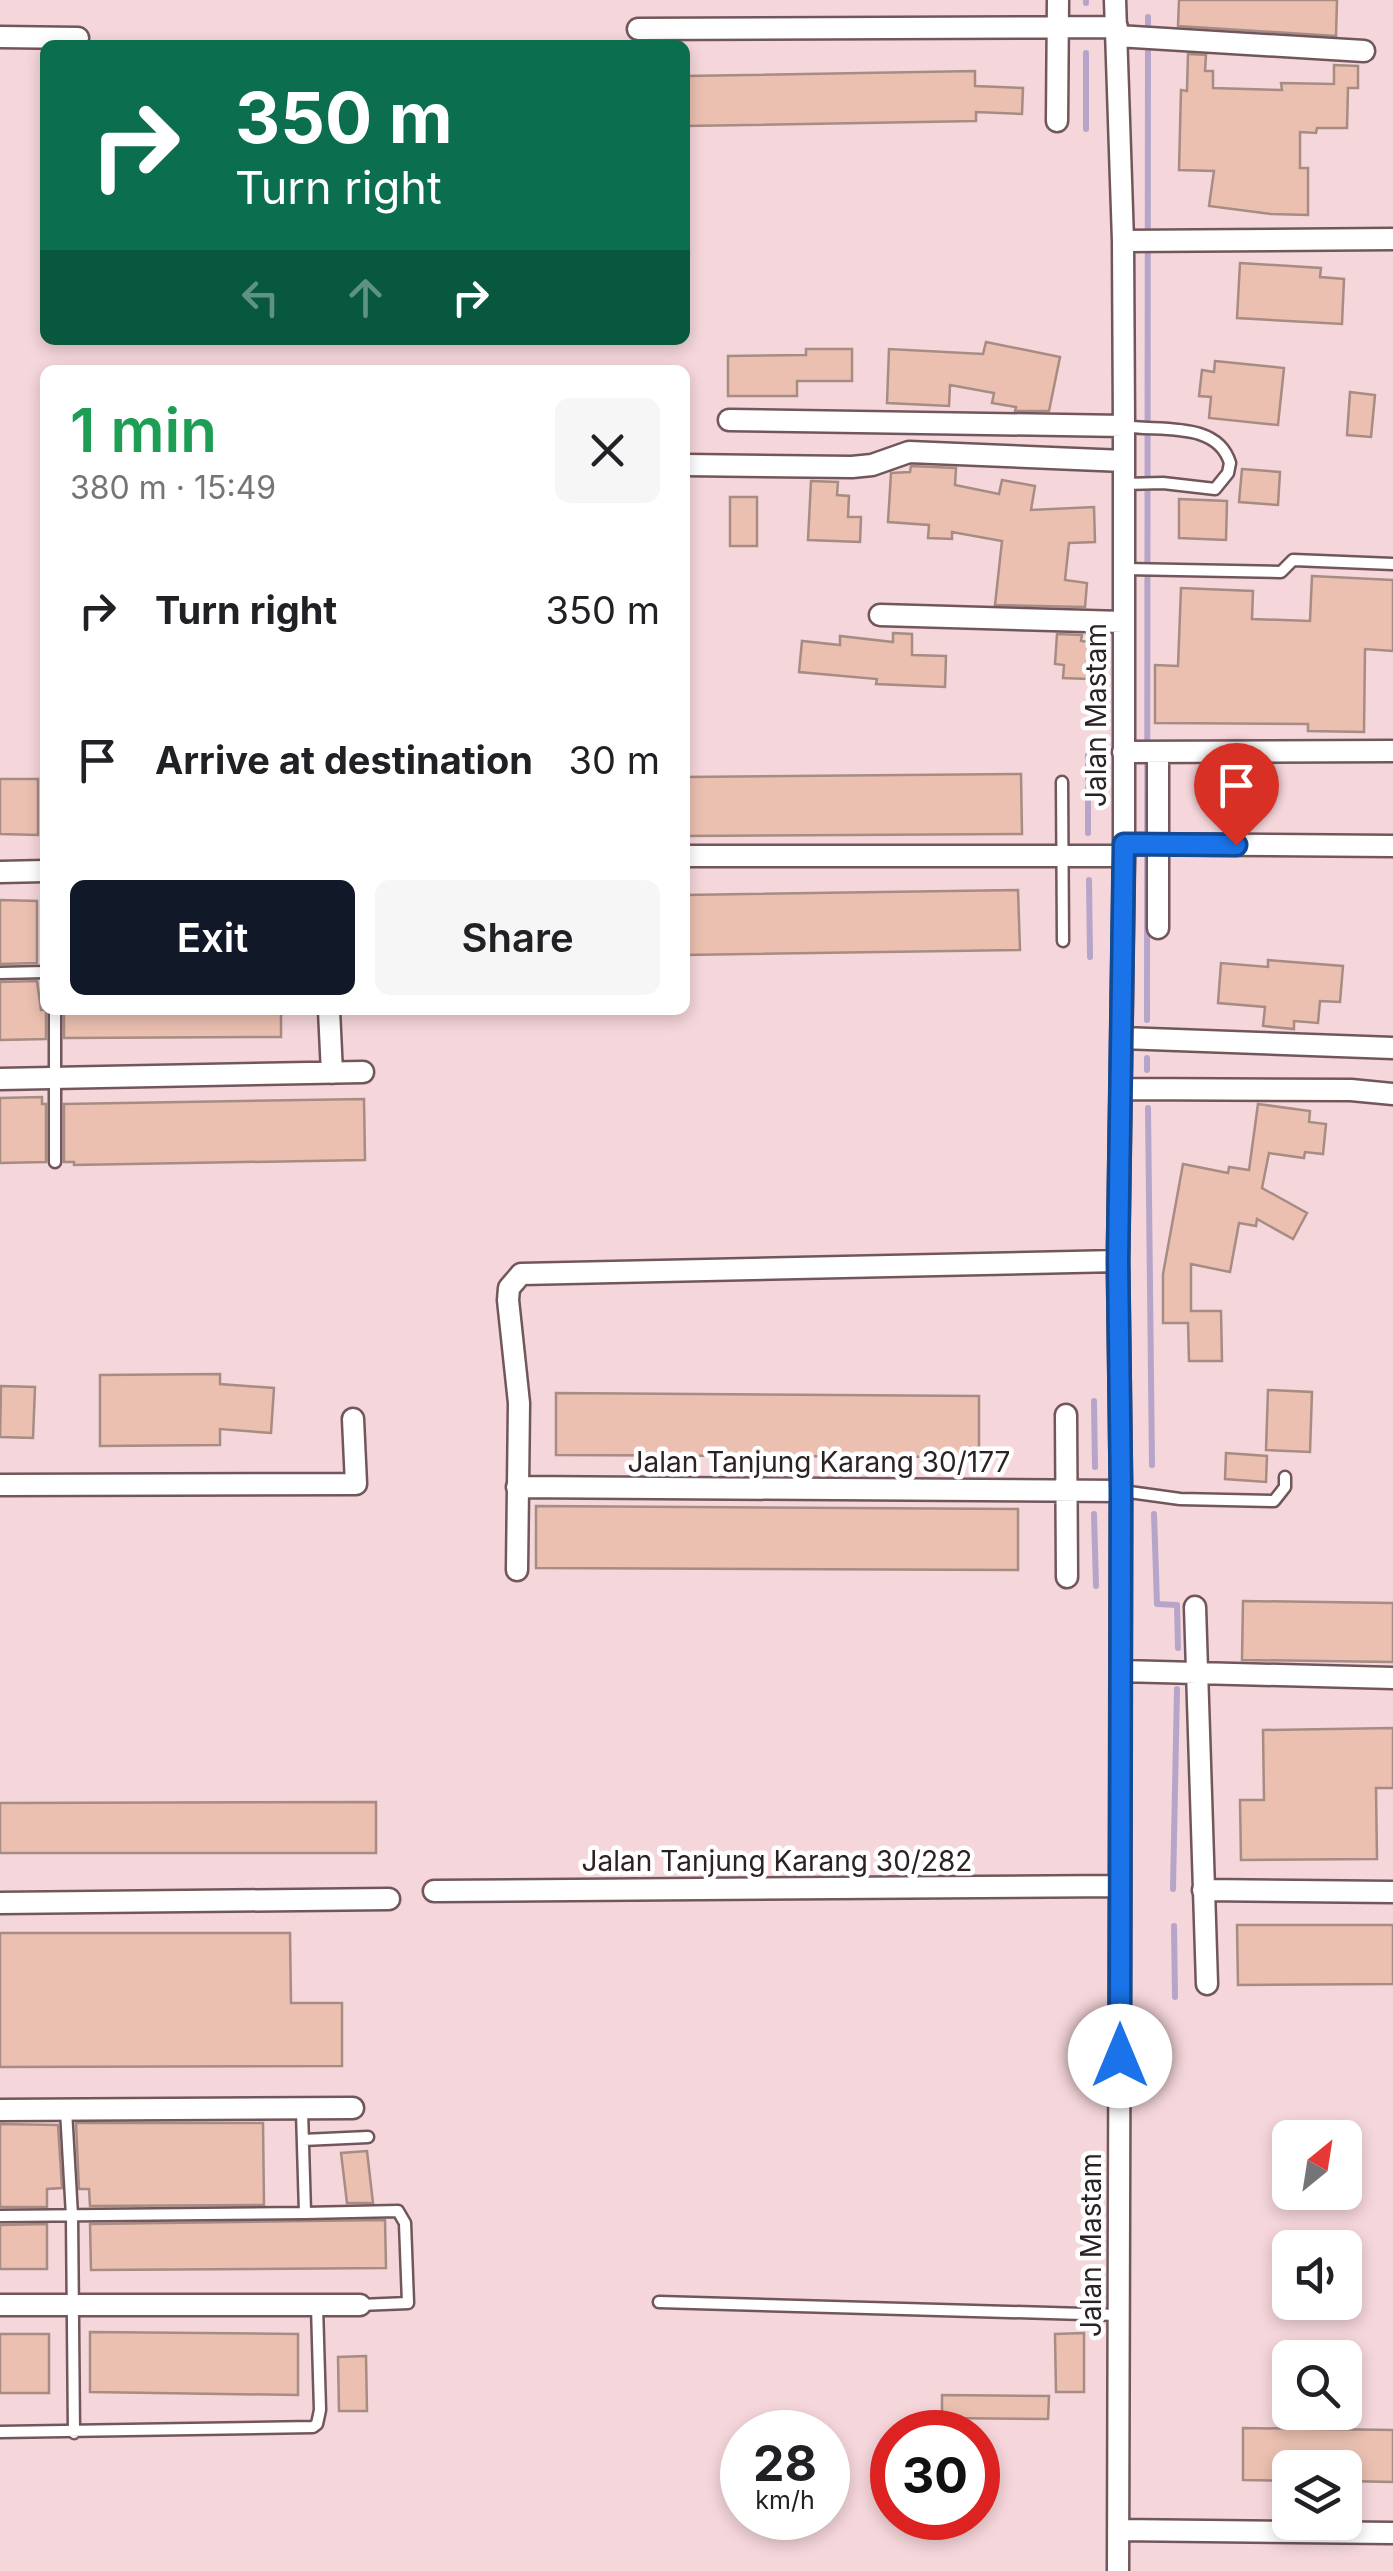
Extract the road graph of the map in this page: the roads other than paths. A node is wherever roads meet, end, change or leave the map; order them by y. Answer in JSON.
{"nodes":[{"id":1,"x":1058,"y":0,"type":"edge"},
{"id":2,"x":1114,"y":0,"type":"edge"},
{"id":3,"x":1064,"y":27,"type":"junction"},
{"id":4,"x":1117,"y":31,"type":"junction"},
{"id":5,"x":638,"y":37,"type":"edge"},
{"id":6,"x":0,"y":38,"type":"edge"},
{"id":7,"x":78,"y":38,"type":"dead end"},
{"id":8,"x":1364,"y":50,"type":"dead end"},
{"id":9,"x":1056,"y":121,"type":"dead end"},
{"id":10,"x":1393,"y":239,"type":"edge"},
{"id":11,"x":1129,"y":241,"type":"junction"},
{"id":12,"x":728,"y":420,"type":"dead end"},
{"id":13,"x":1131,"y":427,"type":"junction"},
{"id":14,"x":1124,"y":461,"type":"junction"},
{"id":15,"x":690,"y":465,"type":"edge"},
{"id":16,"x":1131,"y":484,"type":"junction"},
{"id":17,"x":1393,"y":564,"type":"edge"},
{"id":18,"x":1130,"y":569,"type":"junction"},
{"id":19,"x":880,"y":615,"type":"dead end"},
{"id":20,"x":1124,"y":622,"type":"junction"},
{"id":21,"x":1393,"y":751,"type":"edge"},
{"id":22,"x":1127,"y":752,"type":"junction"},
{"id":23,"x":1162,"y":757,"type":"junction"},
{"id":24,"x":1062,"y":782,"type":"dead end"},
{"id":25,"x":1158,"y":844,"type":"junction"},
{"id":26,"x":1393,"y":846,"type":"edge"},
{"id":27,"x":1124,"y":850,"type":"junction"},
{"id":28,"x":690,"y":856,"type":"edge"},
{"id":29,"x":1063,"y":856,"type":"junction"},
{"id":30,"x":0,"y":872,"type":"edge"},
{"id":31,"x":40,"y":872,"type":"edge"},
{"id":32,"x":1158,"y":928,"type":"dead end"},
{"id":33,"x":1063,"y":941,"type":"dead end"},
{"id":34,"x":40,"y":972,"type":"edge"},
{"id":35,"x":0,"y":973,"type":"edge"},
{"id":36,"x":55,"y":1015,"type":"edge"},
{"id":37,"x":330,"y":1015,"type":"edge"},
{"id":38,"x":1122,"y":1038,"type":"junction"},
{"id":39,"x":1393,"y":1048,"type":"edge"},
{"id":40,"x":363,"y":1072,"type":"dead end"},
{"id":41,"x":332,"y":1073,"type":"junction"},
{"id":42,"x":56,"y":1078,"type":"junction"},
{"id":43,"x":0,"y":1079,"type":"edge"},
{"id":44,"x":1122,"y":1089,"type":"junction"},
{"id":45,"x":1393,"y":1094,"type":"edge"},
{"id":46,"x":56,"y":1162,"type":"dead end"},
{"id":47,"x":1118,"y":1261,"type":"junction"},
{"id":48,"x":1066,"y":1415,"type":"dead end"},
{"id":49,"x":353,"y":1419,"type":"dead end"},
{"id":50,"x":1285,"y":1477,"type":"dead end"},
{"id":51,"x":0,"y":1485,"type":"edge"},
{"id":52,"x":517,"y":1487,"type":"junction"},
{"id":53,"x":1066,"y":1491,"type":"junction"},
{"id":54,"x":1121,"y":1491,"type":"junction"},
{"id":55,"x":516,"y":1570,"type":"dead end"},
{"id":56,"x":1067,"y":1578,"type":"dead end"},
{"id":57,"x":1196,"y":1606,"type":"dead end"},
{"id":58,"x":1121,"y":1671,"type":"junction"},
{"id":59,"x":1196,"y":1674,"type":"junction"},
{"id":60,"x":1393,"y":1678,"type":"edge"},
{"id":61,"x":1120,"y":1886,"type":"junction"},
{"id":62,"x":434,"y":1890,"type":"dead end"},
{"id":63,"x":1203,"y":1890,"type":"junction"},
{"id":64,"x":1393,"y":1892,"type":"edge"},
{"id":65,"x":389,"y":1899,"type":"dead end"},
{"id":66,"x":0,"y":1903,"type":"edge"},
{"id":67,"x":1207,"y":1984,"type":"dead end"},
{"id":68,"x":353,"y":2108,"type":"dead end"},
{"id":69,"x":0,"y":2110,"type":"edge"},
{"id":70,"x":66,"y":2110,"type":"junction"},
{"id":71,"x":302,"y":2110,"type":"junction"},
{"id":72,"x":368,"y":2136,"type":"dead end"},
{"id":73,"x":303,"y":2140,"type":"junction"},
{"id":74,"x":305,"y":2213,"type":"junction"},
{"id":75,"x":0,"y":2216,"type":"edge"},
{"id":76,"x":72,"y":2216,"type":"junction"},
{"id":77,"x":659,"y":2302,"type":"dead end"},
{"id":78,"x":0,"y":2305,"type":"edge"},
{"id":79,"x":73,"y":2305,"type":"junction"},
{"id":80,"x":318,"y":2305,"type":"junction"},
{"id":81,"x":360,"y":2305,"type":"joint"},
{"id":82,"x":1119,"y":2315,"type":"junction"},
{"id":83,"x":0,"y":2432,"type":"edge"},
{"id":84,"x":74,"y":2433,"type":"junction"},
{"id":85,"x":1118,"y":2530,"type":"junction"},
{"id":86,"x":1393,"y":2533,"type":"edge"},
{"id":87,"x":1118,"y":2571,"type":"edge"}],
"edges":[{"from":1,"to":3,"type":"street"},
{"from":2,"to":4,"type":"street","name":"Jalan Mastam"},
{"from":3,"to":4,"type":"street"},
{"from":3,"to":5,"type":"street"},
{"from":3,"to":9,"type":"street"},
{"from":4,"to":8,"type":"street"},
{"from":4,"to":11,"type":"street","name":"Jalan Mastam"},
{"from":6,"to":7,"type":"street"},
{"from":10,"to":11,"type":"street"},
{"from":11,"to":13,"type":"street","name":"Jalan Mastam"},
{"from":12,"to":13,"type":"street"},
{"from":13,"to":14,"type":"street","name":"Jalan Mastam"},
{"from":13,"to":16,"type":"lane"},
{"from":14,"to":15,"type":"street"},
{"from":14,"to":16,"type":"street","name":"Jalan Mastam"},
{"from":16,"to":18,"type":"street","name":"Jalan Mastam"},
{"from":17,"to":18,"type":"lane"},
{"from":18,"to":20,"type":"street","name":"Jalan Mastam"},
{"from":19,"to":20,"type":"street"},
{"from":20,"to":22,"type":"street","name":"Jalan Mastam"},
{"from":21,"to":23,"type":"street"},
{"from":22,"to":23,"type":"street"},
{"from":22,"to":27,"type":"street","name":"Jalan Mastam"},
{"from":23,"to":25,"type":"street"},
{"from":24,"to":29,"type":"lane"},
{"from":25,"to":26,"type":"street"},
{"from":25,"to":27,"type":"street"},
{"from":25,"to":32,"type":"street"},
{"from":27,"to":29,"type":"street"},
{"from":27,"to":38,"type":"street","name":"Jalan Mastam"},
{"from":28,"to":29,"type":"street"},
{"from":29,"to":33,"type":"lane"},
{"from":30,"to":31,"type":"street"},
{"from":34,"to":35,"type":"lane"},
{"from":36,"to":42,"type":"lane"},
{"from":37,"to":41,"type":"street"},
{"from":38,"to":39,"type":"street"},
{"from":38,"to":44,"type":"street","name":"Jalan Mastam"},
{"from":40,"to":41,"type":"street"},
{"from":41,"to":42,"type":"street"},
{"from":42,"to":43,"type":"street"},
{"from":42,"to":46,"type":"lane"},
{"from":44,"to":45,"type":"street"},
{"from":44,"to":47,"type":"street","name":"Jalan Mastam"},
{"from":47,"to":52,"type":"street"},
{"from":47,"to":54,"type":"street","name":"Jalan Mastam"},
{"from":48,"to":53,"type":"street"},
{"from":49,"to":51,"type":"street"},
{"from":50,"to":54,"type":"lane"},
{"from":52,"to":53,"type":"street","name":"Jalan Tanjung Karang 30/177"},
{"from":52,"to":55,"type":"street"},
{"from":53,"to":54,"type":"street","name":"Jalan Tanjung Karang 30/177"},
{"from":53,"to":56,"type":"street"},
{"from":54,"to":58,"type":"street","name":"Jalan Mastam"},
{"from":57,"to":59,"type":"street"},
{"from":58,"to":59,"type":"street"},
{"from":58,"to":61,"type":"street","name":"Jalan Mastam"},
{"from":59,"to":60,"type":"street"},
{"from":59,"to":63,"type":"street"},
{"from":61,"to":62,"type":"street","name":"Jalan Tanjung Karang 30/282"},
{"from":61,"to":82,"type":"street","name":"Jalan Mastam"},
{"from":63,"to":64,"type":"street"},
{"from":63,"to":67,"type":"street"},
{"from":65,"to":66,"type":"street"},
{"from":68,"to":71,"type":"street"},
{"from":69,"to":70,"type":"street"},
{"from":70,"to":71,"type":"street"},
{"from":70,"to":76,"type":"lane"},
{"from":71,"to":73,"type":"lane"},
{"from":72,"to":73,"type":"lane"},
{"from":73,"to":74,"type":"lane"},
{"from":74,"to":76,"type":"lane"},
{"from":74,"to":81,"type":"lane"},
{"from":75,"to":76,"type":"lane"},
{"from":76,"to":79,"type":"lane"},
{"from":77,"to":82,"type":"lane"},
{"from":78,"to":79,"type":"street"},
{"from":79,"to":80,"type":"street"},
{"from":79,"to":84,"type":"lane"},
{"from":80,"to":81,"type":"street"},
{"from":80,"to":84,"type":"lane"},
{"from":82,"to":85,"type":"street","name":"Jalan Mastam"},
{"from":83,"to":84,"type":"lane"},
{"from":85,"to":86,"type":"street"},
{"from":85,"to":87,"type":"street","name":"Jalan Mastam"}]}
